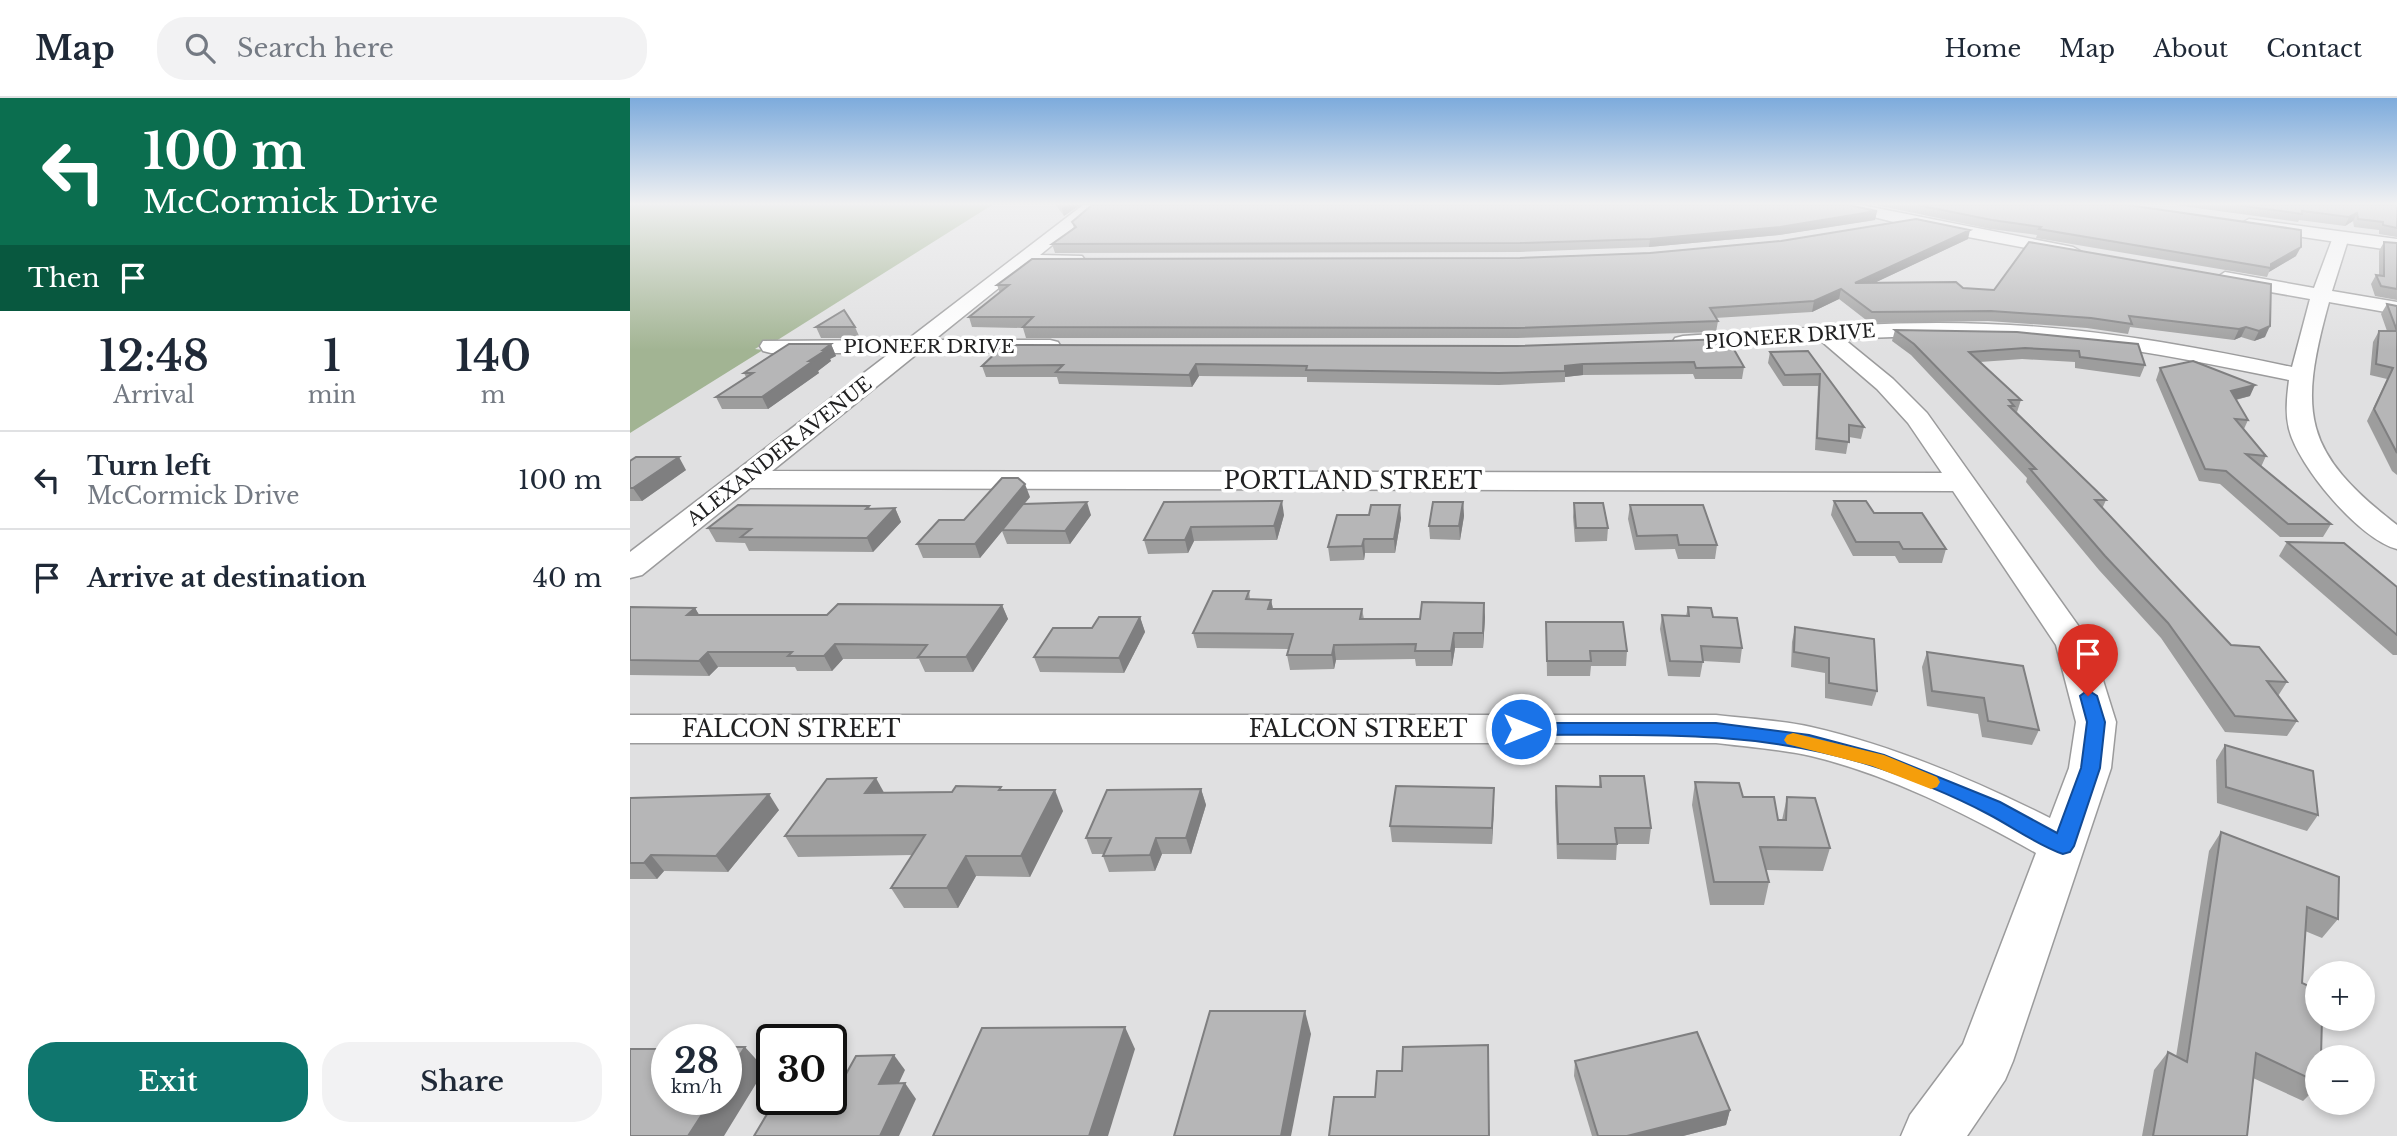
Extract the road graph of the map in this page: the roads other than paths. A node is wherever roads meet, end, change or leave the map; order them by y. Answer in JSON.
{"nodes":[{"id":1,"x":1030,"y":253,"type":"edge"},
{"id":2,"x":2084,"y":253,"type":"edge"},
{"id":3,"x":2335,"y":253,"type":"edge"},
{"id":4,"x":2092,"y":255,"type":"edge"},
{"id":5,"x":1089,"y":260,"type":"edge"},
{"id":6,"x":1020,"y":261,"type":"junction"},
{"id":7,"x":2214,"y":276,"type":"edge"},
{"id":8,"x":2321,"y":295,"type":"junction"},
{"id":9,"x":2397,"y":308,"type":"edge"},
{"id":10,"x":1825,"y":334,"type":"junction"},
{"id":11,"x":1665,"y":344,"type":"edge"},
{"id":12,"x":771,"y":346,"type":"dead end"},
{"id":13,"x":912,"y":346,"type":"junction"},
{"id":14,"x":1077,"y":347,"type":"edge"},
{"id":15,"x":2302,"y":376,"type":"junction"},
{"id":16,"x":743,"y":479,"type":"junction"},
{"id":17,"x":1963,"y":482,"type":"junction"},
{"id":18,"x":2397,"y":540,"type":"edge"},
{"id":19,"x":630,"y":568,"type":"edge"},
{"id":20,"x":630,"y":729,"type":"edge"},
{"id":21,"x":2063,"y":846,"type":"junction"},
{"id":22,"x":1931,"y":1136,"type":"edge"}],
"edges":[{"from":1,"to":6,"type":"street","name":"ALEXANDER AVENUE"},
{"from":2,"to":4,"type":"street"},
{"from":3,"to":8,"type":"street"},
{"from":5,"to":6,"type":"street"},
{"from":6,"to":13,"type":"street","name":"ALEXANDER AVENUE"},
{"from":7,"to":8,"type":"street"},
{"from":8,"to":9,"type":"street"},
{"from":8,"to":15,"type":"street"},
{"from":10,"to":11,"type":"street","name":"PIONEER DRIVE"},
{"from":10,"to":15,"type":"street","name":"PIONEER DRIVE"},
{"from":10,"to":17,"type":"street"},
{"from":12,"to":13,"type":"street","name":"PIONEER DRIVE"},
{"from":13,"to":14,"type":"street","name":"PIONEER DRIVE"},
{"from":13,"to":16,"type":"street","name":"ALEXANDER AVENUE"},
{"from":15,"to":18,"type":"street"},
{"from":16,"to":17,"type":"street","name":"PORTLAND STREET"},
{"from":16,"to":19,"type":"street","name":"ALEXANDER AVENUE"},
{"from":17,"to":21,"type":"street"},
{"from":20,"to":21,"type":"street","name":"FALCON STREET"},
{"from":21,"to":22,"type":"street"}]}
